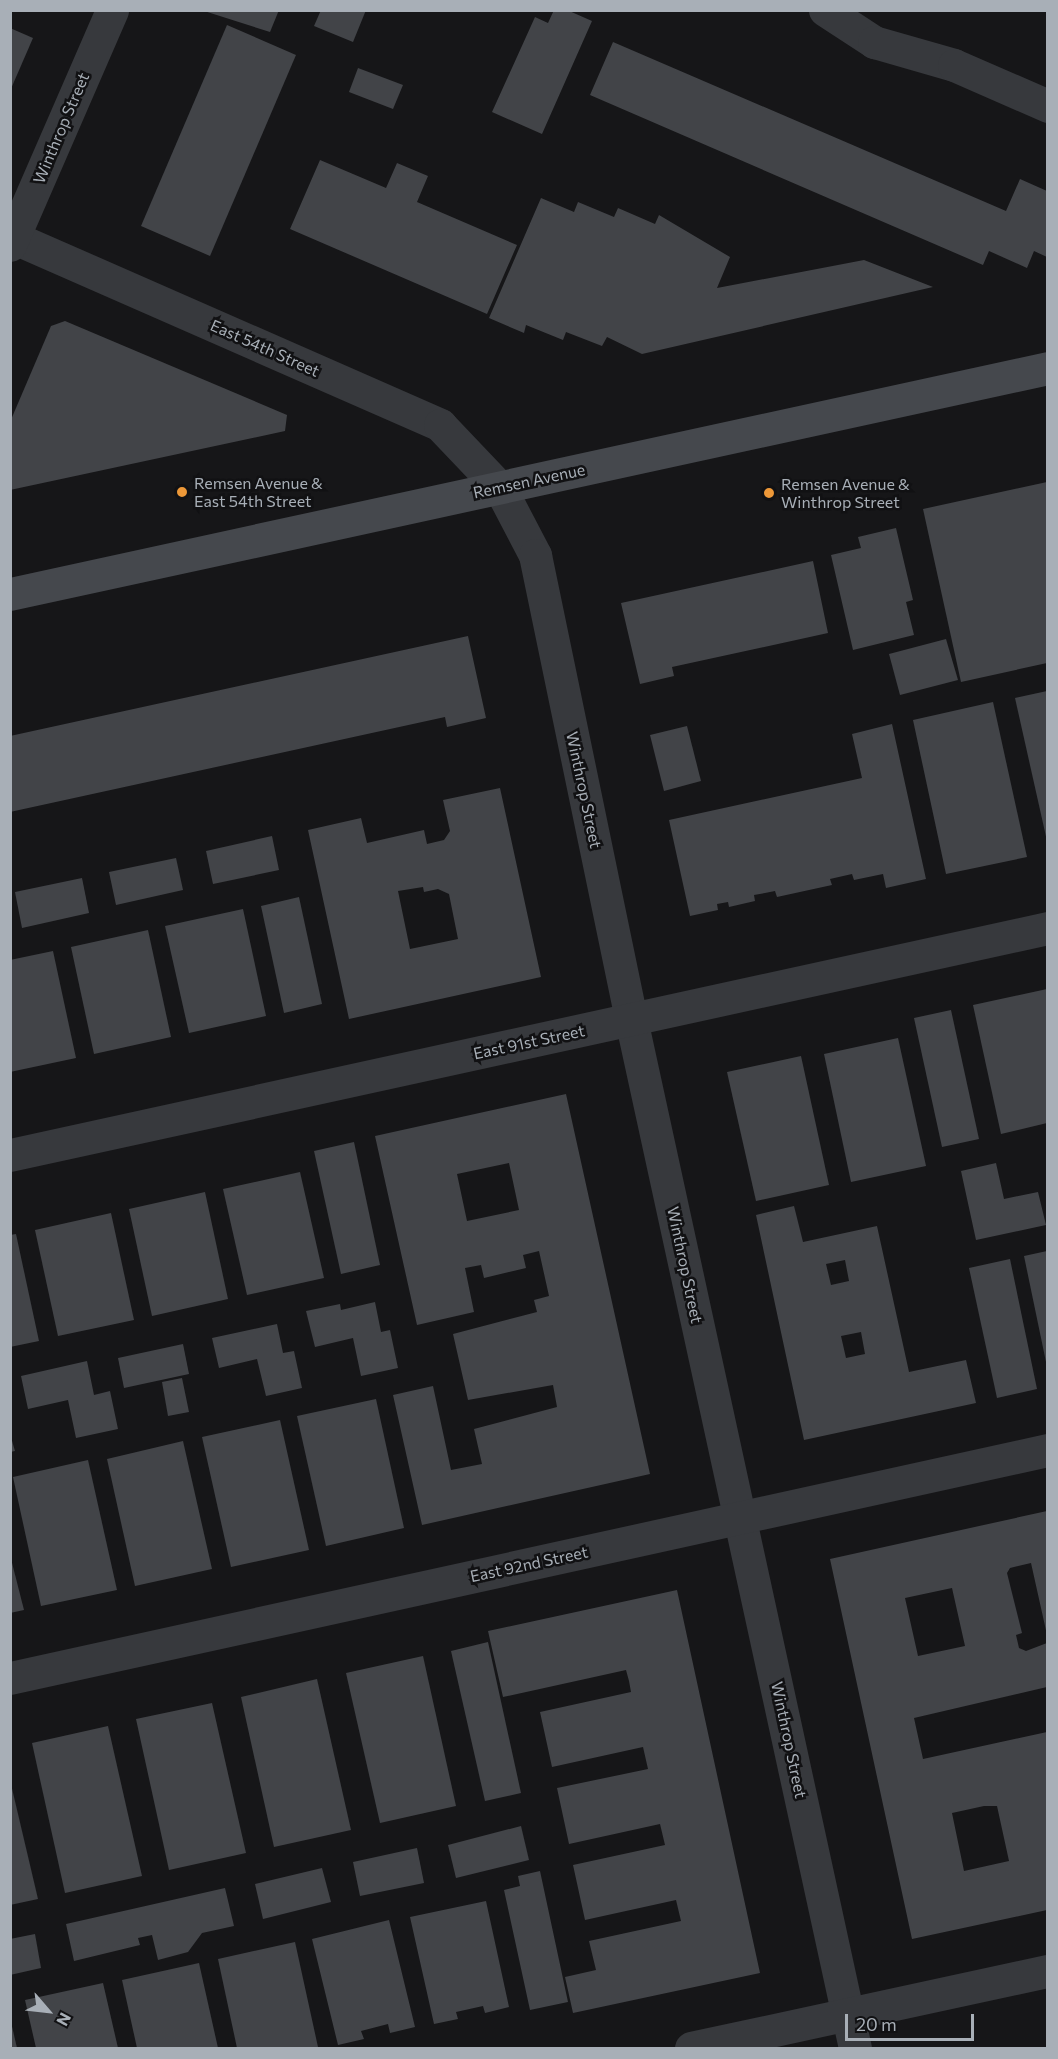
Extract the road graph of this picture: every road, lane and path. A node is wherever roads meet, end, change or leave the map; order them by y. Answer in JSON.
{"nodes":[{"id":1,"x":112,"y":10,"type":"edge"},
{"id":2,"x":825,"y":10,"type":"edge"},
{"id":3,"x":1047,"y":106,"type":"edge"},
{"id":4,"x":12,"y":239,"type":"edge"},
{"id":5,"x":1047,"y":368,"type":"edge"},
{"id":6,"x":500,"y":488,"type":"junction"},
{"id":7,"x":10,"y":594,"type":"edge"},
{"id":8,"x":1047,"y":928,"type":"edge"},
{"id":9,"x":631,"y":1019,"type":"junction"},
{"id":10,"x":10,"y":1155,"type":"edge"},
{"id":11,"x":1047,"y":1450,"type":"edge"},
{"id":12,"x":741,"y":1517,"type":"junction"},
{"id":13,"x":10,"y":1678,"type":"edge"},
{"id":14,"x":1047,"y":1971,"type":"edge"},
{"id":15,"x":848,"y":2014,"type":"junction"},
{"id":16,"x":691,"y":2049,"type":"edge"},
{"id":17,"x":855,"y":2049,"type":"edge"}],
"edges":[{"from":1,"to":4,"type":"street","name":"Winthrop Street"},
{"from":2,"to":3,"type":"street"},
{"from":4,"to":6,"type":"street","name":"East 54th Street"},
{"from":5,"to":6,"type":"main road","name":"Remsen Avenue"},
{"from":6,"to":7,"type":"main road","name":"Remsen Avenue"},
{"from":6,"to":9,"type":"street","name":"Winthrop Street"},
{"from":8,"to":9,"type":"street","name":"East 91st Street"},
{"from":9,"to":10,"type":"street","name":"East 91st Street"},
{"from":9,"to":12,"type":"street","name":"Winthrop Street"},
{"from":11,"to":12,"type":"street","name":"East 92nd Street"},
{"from":12,"to":13,"type":"street","name":"East 92nd Street"},
{"from":12,"to":15,"type":"street","name":"Winthrop Street"},
{"from":14,"to":15,"type":"street"},
{"from":15,"to":16,"type":"street"},
{"from":15,"to":17,"type":"street","name":"Winthrop Street"}]}
